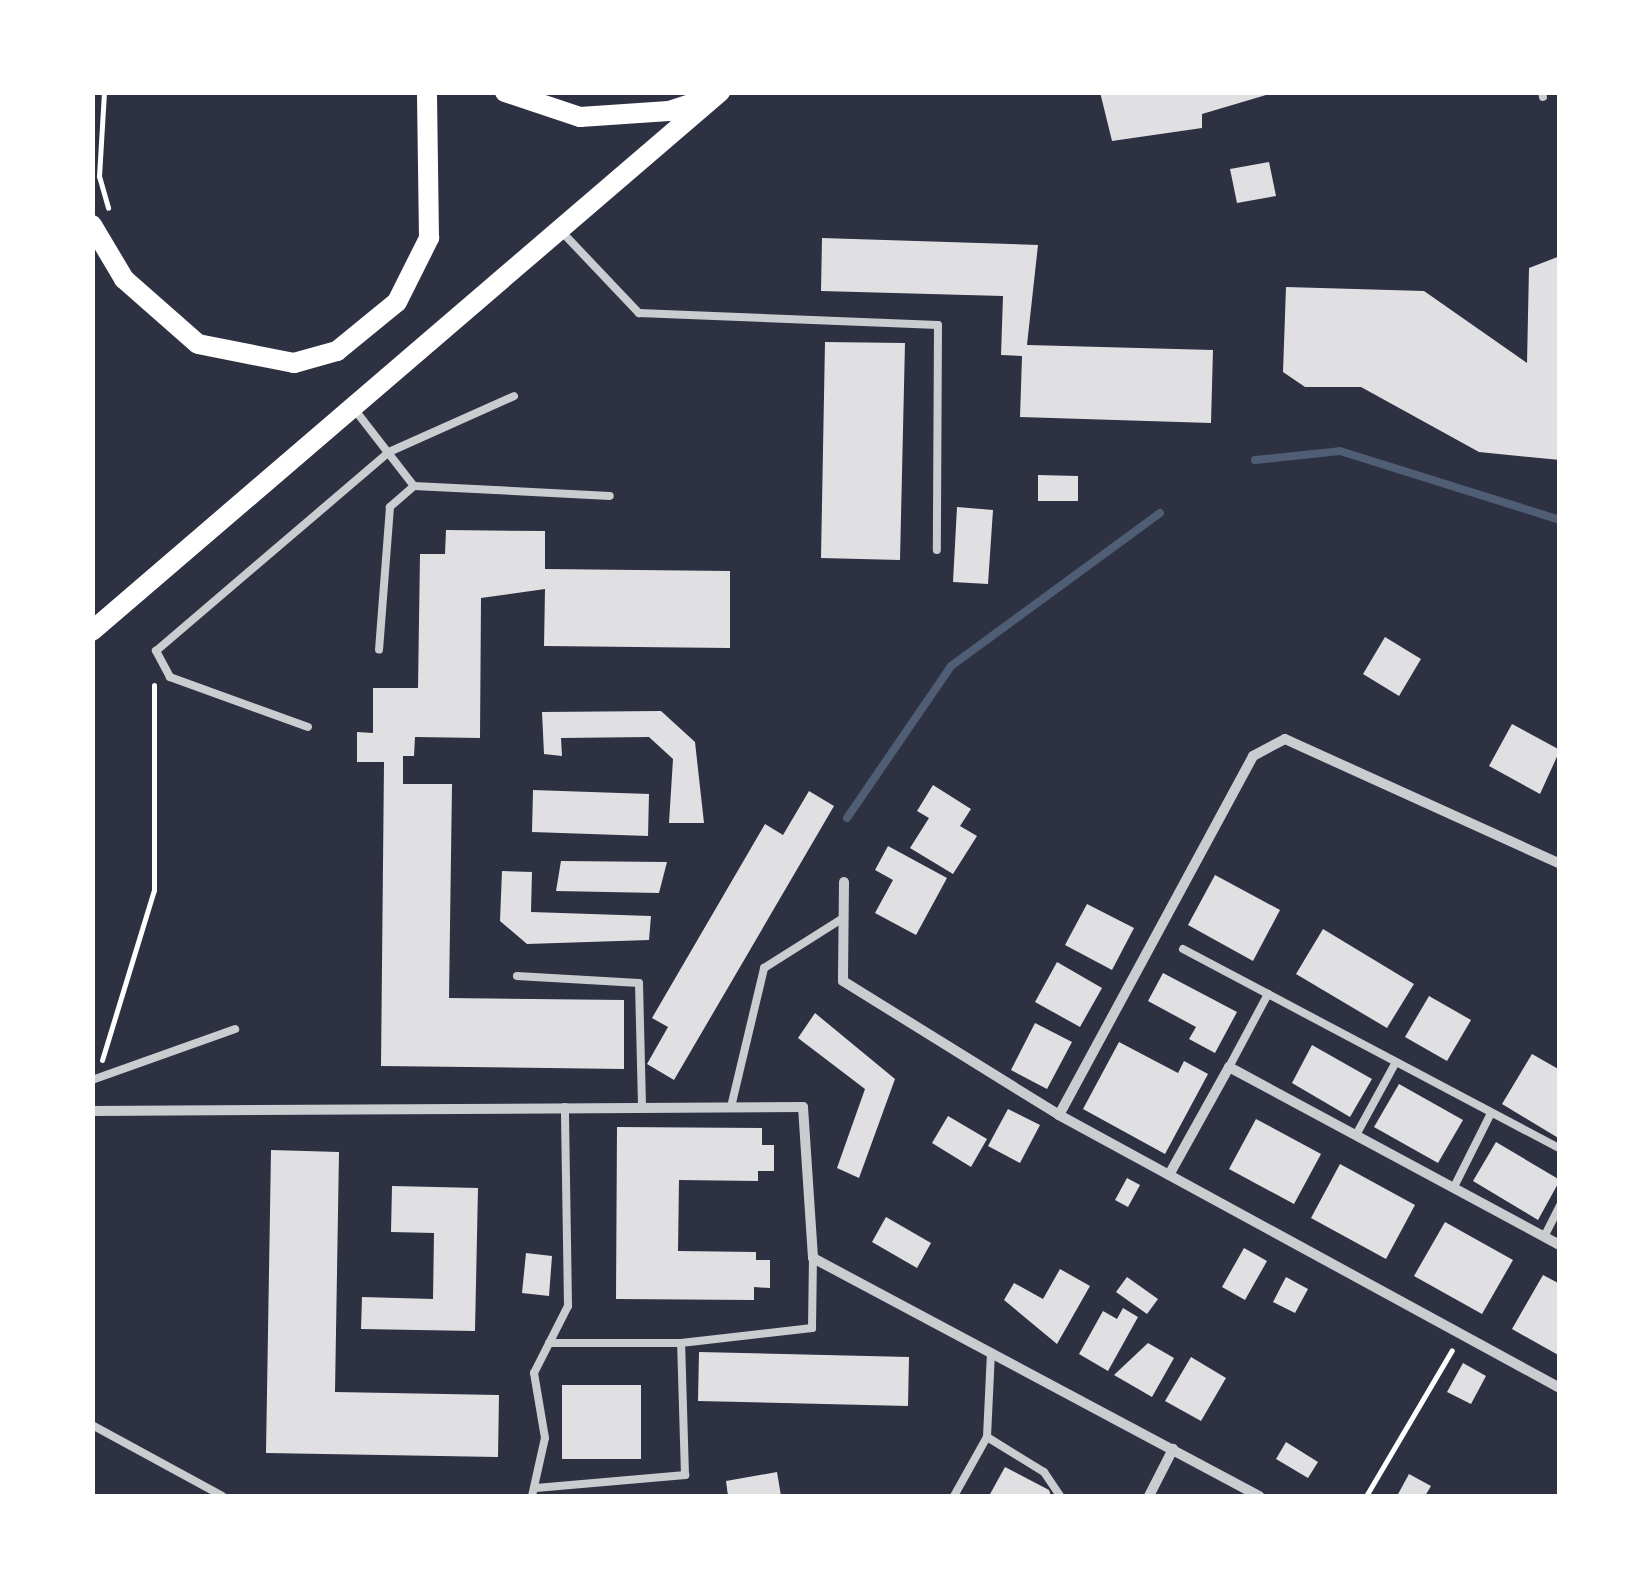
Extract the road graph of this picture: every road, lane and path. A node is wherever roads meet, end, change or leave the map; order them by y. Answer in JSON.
{"nodes":[{"id":1,"x":104,"y":92,"type":"edge"},
{"id":2,"x":427,"y":92,"type":"edge"},
{"id":3,"x":505,"y":92,"type":"edge"},
{"id":4,"x":719,"y":93,"type":"edge"},
{"id":5,"x":102,"y":221,"type":"edge"},
{"id":6,"x":560,"y":229,"type":"junction"},
{"id":7,"x":514,"y":396,"type":"dead end"},
{"id":8,"x":352,"y":406,"type":"junction"},
{"id":9,"x":389,"y":452,"type":"junction"},
{"id":10,"x":414,"y":486,"type":"junction"},
{"id":11,"x":610,"y":496,"type":"dead end"},
{"id":12,"x":937,"y":550,"type":"dead end"},
{"id":13,"x":92,"y":630,"type":"edge"},
{"id":14,"x":156,"y":650,"type":"junction"},
{"id":15,"x":379,"y":650,"type":"dead end"},
{"id":16,"x":308,"y":727,"type":"dead end"},
{"id":17,"x":1560,"y":864,"type":"edge"},
{"id":18,"x":844,"y":882,"type":"dead end"},
{"id":19,"x":844,"y":918,"type":"junction"},
{"id":20,"x":1183,"y":949,"type":"dead end"},
{"id":21,"x":517,"y":976,"type":"dead end"},
{"id":22,"x":1268,"y":994,"type":"junction"},
{"id":23,"x":236,"y":1030,"type":"dead end"},
{"id":24,"x":1396,"y":1062,"type":"junction"},
{"id":25,"x":1229,"y":1066,"type":"junction"},
{"id":26,"x":95,"y":1076,"type":"edge"},
{"id":27,"x":642,"y":1106,"type":"junction"},
{"id":28,"x":564,"y":1107,"type":"junction"},
{"id":29,"x":731,"y":1107,"type":"junction"},
{"id":30,"x":92,"y":1111,"type":"edge"},
{"id":31,"x":1491,"y":1113,"type":"junction"},
{"id":32,"x":1059,"y":1114,"type":"junction"},
{"id":33,"x":1356,"y":1134,"type":"junction"},
{"id":34,"x":1560,"y":1149,"type":"edge"},
{"id":35,"x":1169,"y":1175,"type":"junction"},
{"id":36,"x":1454,"y":1188,"type":"junction"},
{"id":37,"x":1560,"y":1205,"type":"edge"},
{"id":38,"x":1544,"y":1237,"type":"junction"},
{"id":39,"x":1560,"y":1245,"type":"edge"},
{"id":40,"x":813,"y":1258,"type":"junction"},
{"id":41,"x":1461,"y":1334,"type":"junction"},
{"id":42,"x":550,"y":1343,"type":"junction"},
{"id":43,"x":680,"y":1343,"type":"junction"},
{"id":44,"x":991,"y":1353,"type":"junction"},
{"id":45,"x":1560,"y":1388,"type":"edge"},
{"id":46,"x":92,"y":1425,"type":"edge"},
{"id":47,"x":986,"y":1437,"type":"junction"},
{"id":48,"x":1173,"y":1449,"type":"junction"},
{"id":49,"x":534,"y":1492,"type":"edge"},
{"id":50,"x":219,"y":1496,"type":"edge"},
{"id":51,"x":954,"y":1496,"type":"edge"},
{"id":52,"x":1060,"y":1496,"type":"edge"},
{"id":53,"x":1149,"y":1496,"type":"edge"},
{"id":54,"x":1259,"y":1496,"type":"edge"},
{"id":55,"x":1366,"y":1496,"type":"edge"}],
"edges":[{"from":1,"to":5,"type":"path"},
{"from":2,"to":5,"type":"main road"},
{"from":3,"to":4,"type":"main road"},
{"from":4,"to":6,"type":"main road"},
{"from":6,"to":8,"type":"main road"},
{"from":6,"to":12,"type":"lane"},
{"from":7,"to":9,"type":"lane"},
{"from":8,"to":9,"type":"lane"},
{"from":8,"to":13,"type":"main road"},
{"from":9,"to":10,"type":"lane"},
{"from":9,"to":14,"type":"lane"},
{"from":10,"to":11,"type":"lane"},
{"from":10,"to":15,"type":"lane"},
{"from":14,"to":16,"type":"lane"},
{"from":14,"to":26,"type":"path"},
{"from":17,"to":32,"type":"street"},
{"from":18,"to":19,"type":"street"},
{"from":19,"to":29,"type":"lane"},
{"from":19,"to":32,"type":"street"},
{"from":20,"to":22,"type":"lane"},
{"from":21,"to":27,"type":"lane"},
{"from":22,"to":24,"type":"lane"},
{"from":22,"to":25,"type":"lane"},
{"from":23,"to":26,"type":"lane"},
{"from":24,"to":31,"type":"lane"},
{"from":24,"to":33,"type":"lane"},
{"from":25,"to":33,"type":"street"},
{"from":25,"to":35,"type":"street"},
{"from":27,"to":28,"type":"street"},
{"from":27,"to":29,"type":"street"},
{"from":28,"to":30,"type":"street"},
{"from":28,"to":42,"type":"lane"},
{"from":29,"to":40,"type":"street"},
{"from":31,"to":34,"type":"lane"},
{"from":31,"to":36,"type":"lane"},
{"from":32,"to":35,"type":"street"},
{"from":33,"to":36,"type":"street"},
{"from":35,"to":41,"type":"street"},
{"from":36,"to":38,"type":"street"},
{"from":37,"to":38,"type":"lane"},
{"from":38,"to":39,"type":"street"},
{"from":40,"to":43,"type":"lane"},
{"from":40,"to":44,"type":"street"},
{"from":41,"to":45,"type":"street"},
{"from":41,"to":55,"type":"path"},
{"from":42,"to":43,"type":"lane"},
{"from":42,"to":49,"type":"lane"},
{"from":43,"to":49,"type":"lane"},
{"from":44,"to":47,"type":"lane"},
{"from":44,"to":48,"type":"street"},
{"from":46,"to":50,"type":"lane"},
{"from":47,"to":51,"type":"lane"},
{"from":47,"to":52,"type":"lane"},
{"from":48,"to":53,"type":"street"},
{"from":48,"to":54,"type":"street"}]}
